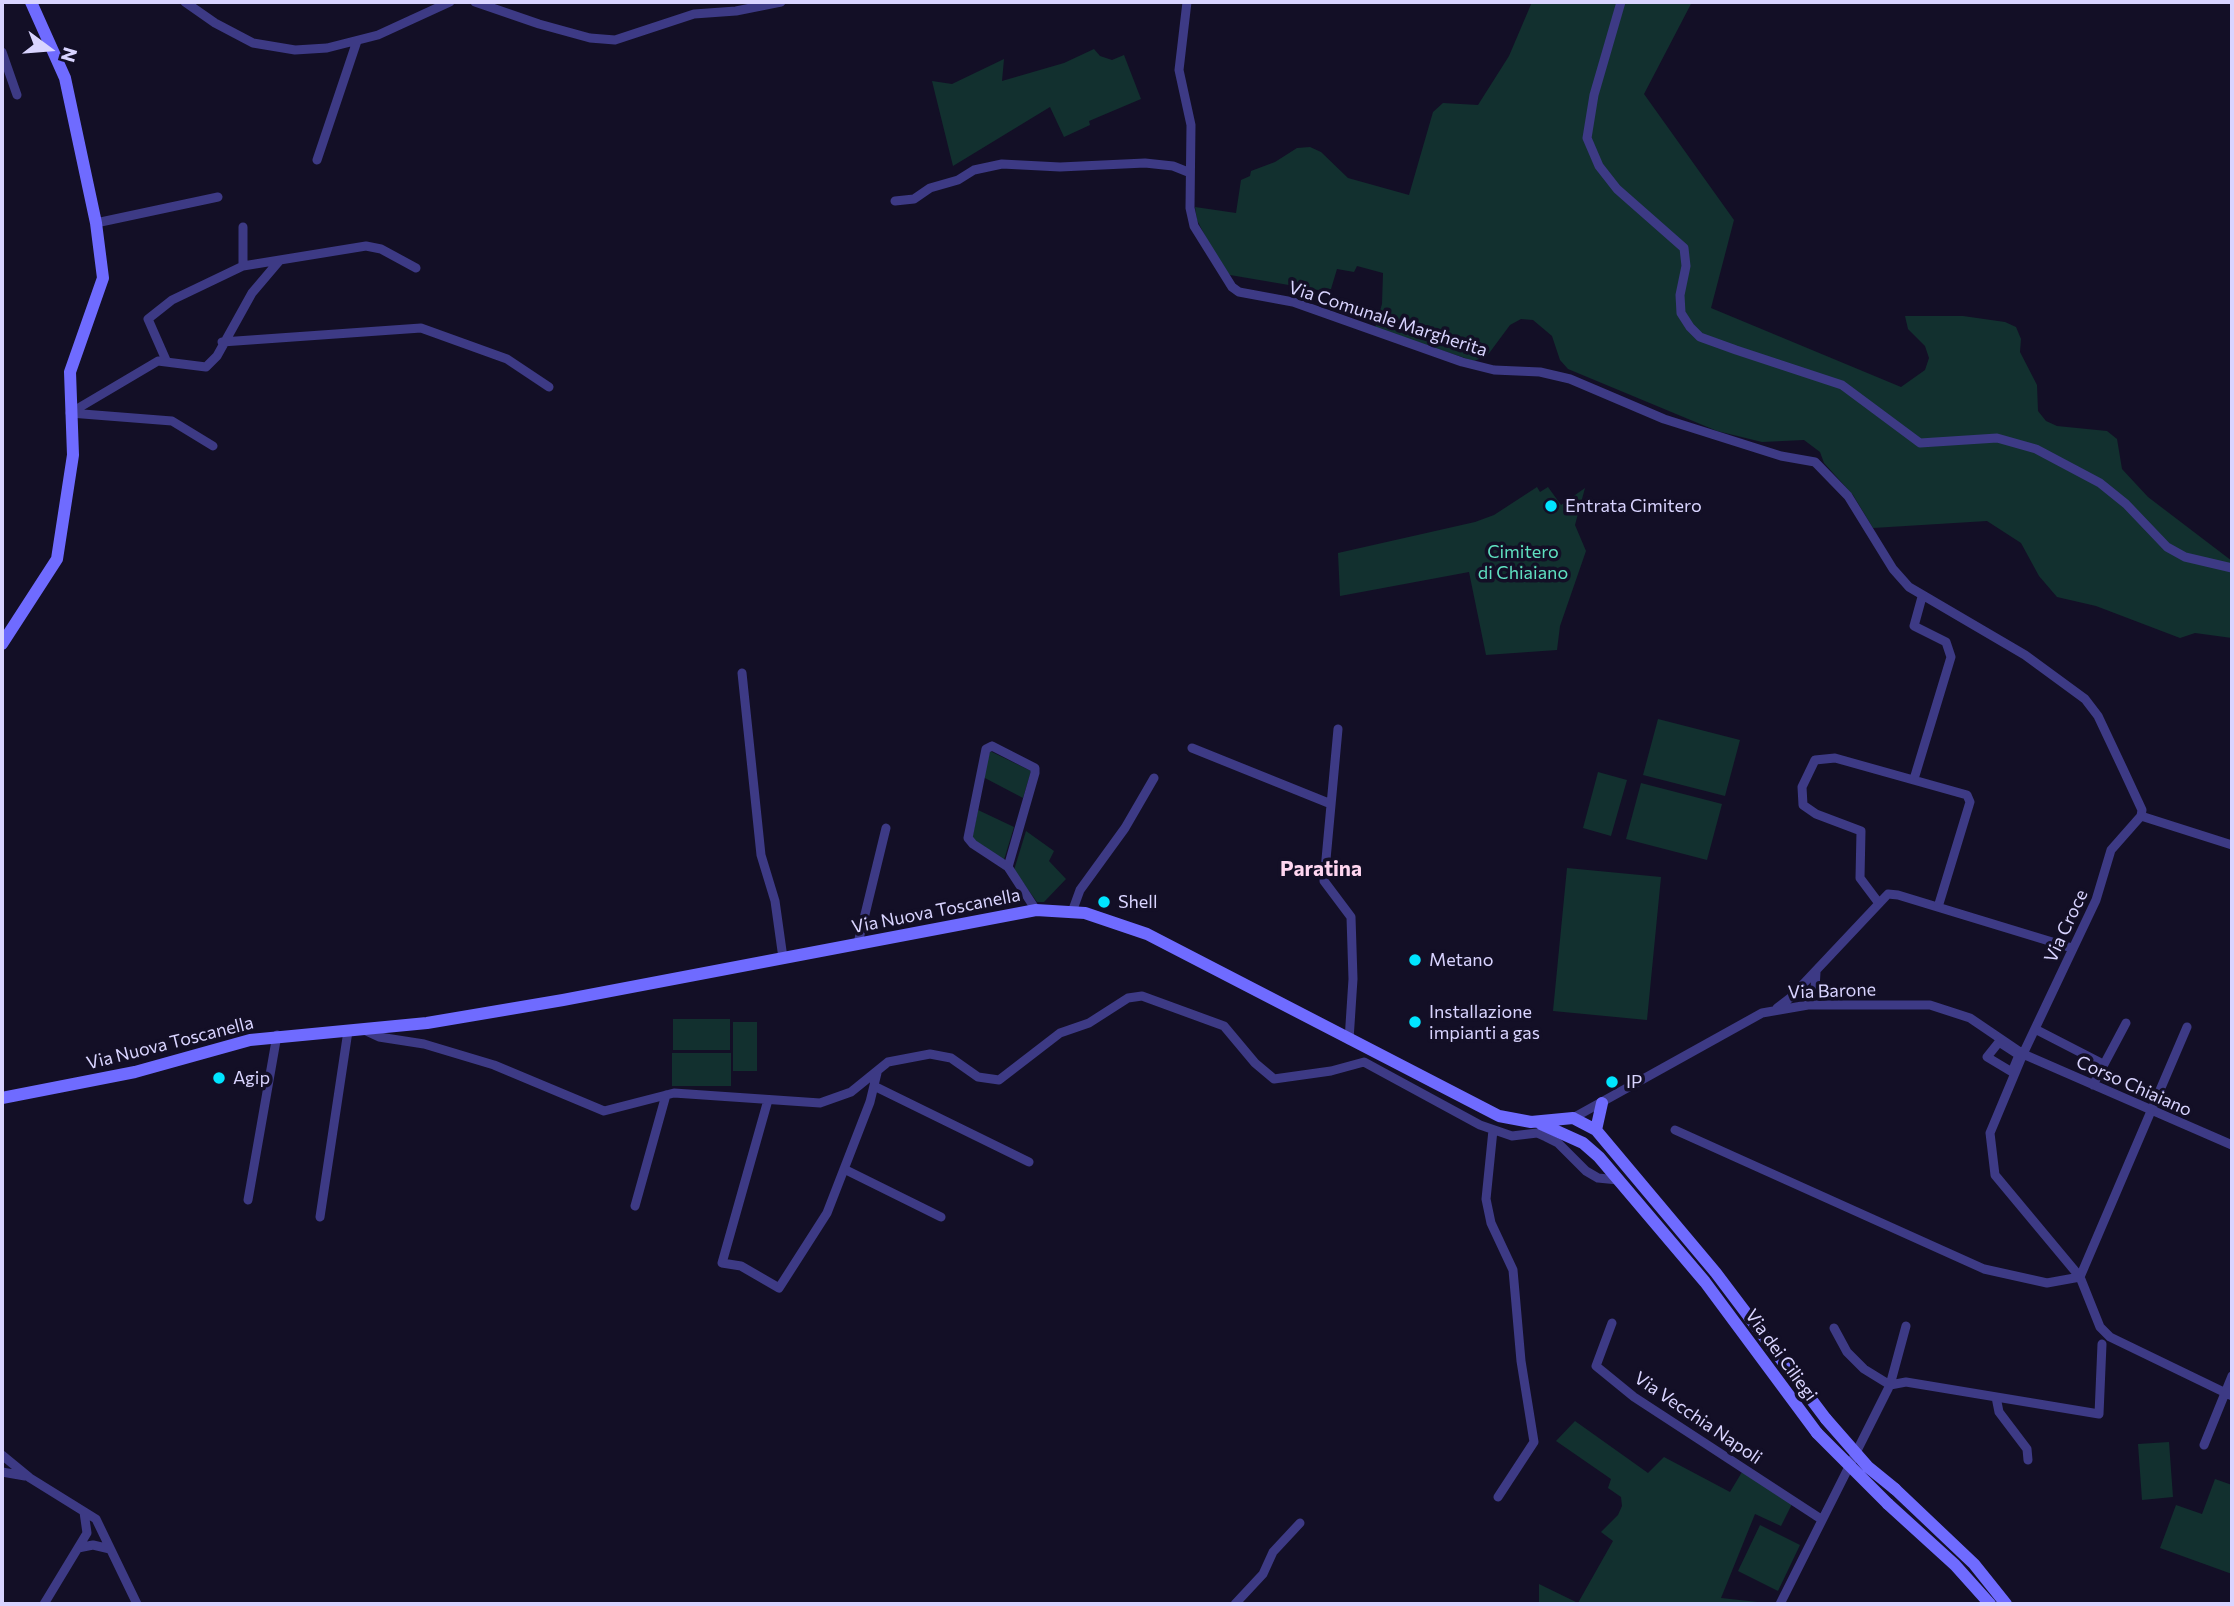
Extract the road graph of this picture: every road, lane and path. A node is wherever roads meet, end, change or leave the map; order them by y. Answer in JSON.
{"nodes":[{"id":1,"x":31,"y":2,"type":"edge"},
{"id":2,"x":185,"y":2,"type":"edge"},
{"id":3,"x":450,"y":2,"type":"edge"},
{"id":4,"x":475,"y":2,"type":"edge"},
{"id":5,"x":781,"y":2,"type":"edge"},
{"id":6,"x":1187,"y":2,"type":"edge"},
{"id":7,"x":1621,"y":2,"type":"edge"},
{"id":8,"x":357,"y":41,"type":"junction"},
{"id":9,"x":2,"y":52,"type":"edge"},
{"id":10,"x":17,"y":95,"type":"dead end"},
{"id":11,"x":317,"y":160,"type":"dead end"},
{"id":12,"x":1188,"y":172,"type":"junction"},
{"id":13,"x":218,"y":197,"type":"dead end"},
{"id":14,"x":895,"y":201,"type":"dead end"},
{"id":15,"x":96,"y":223,"type":"junction"},
{"id":16,"x":243,"y":228,"type":"dead end"},
{"id":17,"x":280,"y":260,"type":"junction"},
{"id":18,"x":243,"y":266,"type":"junction"},
{"id":19,"x":416,"y":268,"type":"dead end"},
{"id":20,"x":222,"y":342,"type":"junction"},
{"id":21,"x":166,"y":360,"type":"junction"},
{"id":22,"x":549,"y":387,"type":"dead end"},
{"id":23,"x":70,"y":414,"type":"junction"},
{"id":24,"x":213,"y":446,"type":"dead end"},
{"id":25,"x":2232,"y":568,"type":"edge"},
{"id":26,"x":1922,"y":597,"type":"junction"},
{"id":27,"x":2,"y":644,"type":"edge"},
{"id":28,"x":742,"y":673,"type":"dead end"},
{"id":29,"x":1338,"y":729,"type":"dead end"},
{"id":30,"x":1192,"y":748,"type":"dead end"},
{"id":31,"x":1154,"y":778,"type":"dead end"},
{"id":32,"x":1914,"y":779,"type":"junction"},
{"id":33,"x":1331,"y":804,"type":"junction"},
{"id":34,"x":2141,"y":816,"type":"junction"},
{"id":35,"x":886,"y":828,"type":"dead end"},
{"id":36,"x":2232,"y":845,"type":"edge"},
{"id":37,"x":1008,"y":867,"type":"junction"},
{"id":38,"x":1878,"y":902,"type":"junction"},
{"id":39,"x":1938,"y":907,"type":"junction"},
{"id":40,"x":1036,"y":910,"type":"junction"},
{"id":41,"x":1072,"y":912,"type":"junction"},
{"id":42,"x":858,"y":943,"type":"junction"},
{"id":43,"x":2072,"y":948,"type":"junction"},
{"id":44,"x":783,"y":958,"type":"junction"},
{"id":45,"x":1816,"y":970,"type":"junction"},
{"id":46,"x":1807,"y":981,"type":"junction"},
{"id":47,"x":1815,"y":989,"type":"junction"},
{"id":48,"x":1808,"y":1005,"type":"junction"},
{"id":49,"x":1828,"y":1005,"type":"junction"},
{"id":50,"x":1776,"y":1009,"type":"junction"},
{"id":51,"x":2126,"y":1023,"type":"dead end"},
{"id":52,"x":2186,"y":1027,"type":"dead end"},
{"id":53,"x":2035,"y":1029,"type":"junction"},
{"id":54,"x":364,"y":1030,"type":"junction"},
{"id":55,"x":348,"y":1031,"type":"junction"},
{"id":56,"x":277,"y":1035,"type":"junction"},
{"id":57,"x":1349,"y":1040,"type":"junction"},
{"id":58,"x":2023,"y":1054,"type":"junction"},
{"id":59,"x":2103,"y":1064,"type":"junction"},
{"id":60,"x":877,"y":1073,"type":"junction"},
{"id":61,"x":2093,"y":1085,"type":"junction"},
{"id":62,"x":874,"y":1086,"type":"junction"},
{"id":63,"x":666,"y":1095,"type":"junction"},
{"id":64,"x":2,"y":1098,"type":"edge"},
{"id":65,"x":768,"y":1100,"type":"junction"},
{"id":66,"x":1602,"y":1103,"type":"junction"},
{"id":67,"x":2150,"y":1111,"type":"junction"},
{"id":68,"x":1573,"y":1118,"type":"junction"},
{"id":69,"x":1531,"y":1122,"type":"junction"},
{"id":70,"x":1549,"y":1127,"type":"joint"},
{"id":71,"x":1493,"y":1130,"type":"junction"},
{"id":72,"x":1596,"y":1130,"type":"junction"},
{"id":73,"x":1675,"y":1130,"type":"dead end"},
{"id":74,"x":2232,"y":1145,"type":"edge"},
{"id":75,"x":1587,"y":1147,"type":"junction"},
{"id":76,"x":1577,"y":1162,"type":"junction"},
{"id":77,"x":1029,"y":1163,"type":"dead end"},
{"id":78,"x":844,"y":1169,"type":"junction"},
{"id":79,"x":1618,"y":1180,"type":"junction"},
{"id":80,"x":248,"y":1200,"type":"dead end"},
{"id":81,"x":635,"y":1206,"type":"dead end"},
{"id":82,"x":320,"y":1217,"type":"dead end"},
{"id":83,"x":941,"y":1217,"type":"dead end"},
{"id":84,"x":2080,"y":1277,"type":"junction"},
{"id":85,"x":1612,"y":1323,"type":"dead end"},
{"id":86,"x":1906,"y":1326,"type":"dead end"},
{"id":87,"x":1834,"y":1328,"type":"dead end"},
{"id":88,"x":2102,"y":1344,"type":"dead end"},
{"id":89,"x":2232,"y":1376,"type":"edge"},
{"id":90,"x":1890,"y":1385,"type":"junction"},
{"id":91,"x":2229,"y":1394,"type":"edge"},
{"id":92,"x":1996,"y":1397,"type":"junction"},
{"id":93,"x":2204,"y":1445,"type":"dead end"},
{"id":94,"x":2,"y":1455,"type":"edge"},
{"id":95,"x":2028,"y":1460,"type":"dead end"},
{"id":96,"x":2,"y":1472,"type":"edge"},
{"id":97,"x":30,"y":1478,"type":"junction"},
{"id":98,"x":1498,"y":1497,"type":"dead end"},
{"id":99,"x":85,"y":1512,"type":"junction"},
{"id":100,"x":1822,"y":1519,"type":"junction"},
{"id":101,"x":1300,"y":1523,"type":"dead end"},
{"id":102,"x":78,"y":1548,"type":"junction"},
{"id":103,"x":110,"y":1549,"type":"junction"},
{"id":104,"x":44,"y":1604,"type":"edge"},
{"id":105,"x":137,"y":1604,"type":"edge"},
{"id":106,"x":1234,"y":1604,"type":"edge"},
{"id":107,"x":1780,"y":1604,"type":"edge"},
{"id":108,"x":1990,"y":1604,"type":"edge"},
{"id":109,"x":2006,"y":1604,"type":"edge"}],
"edges":[{"from":1,"to":15,"type":"main road"},
{"from":2,"to":8,"type":"street"},
{"from":3,"to":8,"type":"street"},
{"from":4,"to":5,"type":"street"},
{"from":6,"to":12,"type":"street","name":"Via Comunale Margherita"},
{"from":7,"to":25,"type":"street"},
{"from":8,"to":11,"type":"street"},
{"from":9,"to":10,"type":"street"},
{"from":12,"to":14,"type":"street"},
{"from":12,"to":26,"type":"street","name":"Via Comunale Margherita"},
{"from":13,"to":15,"type":"street"},
{"from":15,"to":23,"type":"main road"},
{"from":16,"to":18,"type":"street"},
{"from":17,"to":18,"type":"street"},
{"from":17,"to":19,"type":"street"},
{"from":17,"to":20,"type":"street"},
{"from":18,"to":21,"type":"street"},
{"from":20,"to":21,"type":"street"},
{"from":20,"to":22,"type":"street"},
{"from":21,"to":23,"type":"street"},
{"from":23,"to":24,"type":"street"},
{"from":23,"to":27,"type":"main road"},
{"from":26,"to":32,"type":"street"},
{"from":26,"to":34,"type":"street","name":"Via Comunale Margherita"},
{"from":28,"to":44,"type":"street"},
{"from":29,"to":33,"type":"street"},
{"from":30,"to":33,"type":"street"},
{"from":31,"to":41,"type":"street"},
{"from":32,"to":38,"type":"street"},
{"from":32,"to":39,"type":"street"},
{"from":33,"to":57,"type":"street"},
{"from":34,"to":36,"type":"street"},
{"from":34,"to":43,"type":"street","name":"Via Croce"},
{"from":35,"to":42,"type":"street"},
{"from":37,"to":37,"type":"street"},
{"from":37,"to":40,"type":"street"},
{"from":38,"to":39,"type":"street"},
{"from":38,"to":45,"type":"street"},
{"from":39,"to":43,"type":"street"},
{"from":40,"to":41,"type":"main road","name":"Via Nuova Toscanella"},
{"from":40,"to":42,"type":"main road","name":"Via Nuova Toscanella"},
{"from":41,"to":57,"type":"main road","name":"Via Nuova Toscanella"},
{"from":42,"to":44,"type":"main road","name":"Via Nuova Toscanella"},
{"from":43,"to":53,"type":"street","name":"Via Croce"},
{"from":44,"to":54,"type":"main road","name":"Via Nuova Toscanella"},
{"from":45,"to":46,"type":"street"},
{"from":45,"to":47,"type":"street"},
{"from":46,"to":48,"type":"street"},
{"from":46,"to":50,"type":"street"},
{"from":47,"to":48,"type":"street"},
{"from":47,"to":49,"type":"street"},
{"from":48,"to":49,"type":"street","name":"Via Barone"},
{"from":48,"to":50,"type":"street","name":"Via Barone"},
{"from":49,"to":58,"type":"street","name":"Via Barone"},
{"from":50,"to":66,"type":"street","name":"Via Barone"},
{"from":51,"to":59,"type":"street"},
{"from":52,"to":67,"type":"street"},
{"from":53,"to":58,"type":"street","name":"Via Croce"},
{"from":53,"to":59,"type":"street"},
{"from":54,"to":55,"type":"main road","name":"Via Nuova Toscanella"},
{"from":54,"to":63,"type":"street"},
{"from":55,"to":56,"type":"main road","name":"Via Nuova Toscanella"},
{"from":55,"to":82,"type":"street"},
{"from":56,"to":64,"type":"main road","name":"Via Nuova Toscanella"},
{"from":56,"to":80,"type":"street"},
{"from":57,"to":69,"type":"main road","name":"Via Nuova Toscanella"},
{"from":58,"to":61,"type":"street","name":"Corso Chiaiano"},
{"from":58,"to":84,"type":"street","name":"Via Croce"},
{"from":59,"to":61,"type":"street"},
{"from":60,"to":62,"type":"street"},
{"from":60,"to":65,"type":"street"},
{"from":60,"to":71,"type":"street"},
{"from":61,"to":67,"type":"street","name":"Corso Chiaiano"},
{"from":62,"to":77,"type":"street"},
{"from":62,"to":78,"type":"street"},
{"from":63,"to":65,"type":"street"},
{"from":63,"to":81,"type":"street"},
{"from":65,"to":78,"type":"street"},
{"from":66,"to":68,"type":"street","name":"Via Barone"},
{"from":66,"to":72,"type":"main road"},
{"from":67,"to":74,"type":"street","name":"Corso Chiaiano"},
{"from":67,"to":84,"type":"street"},
{"from":68,"to":69,"type":"main road","name":"Via Nuova Toscanella"},
{"from":68,"to":72,"type":"main road","name":"Via dei Ciliegi"},
{"from":68,"to":75,"type":"main road"},
{"from":69,"to":70,"type":"main road","name":"Via Nuova Toscanella"},
{"from":70,"to":75,"type":"main road","name":"Via dei Ciliegi"},
{"from":71,"to":76,"type":"street"},
{"from":71,"to":98,"type":"street"},
{"from":72,"to":109,"type":"main road","name":"Via dei Ciliegi","bridge":true},
{"from":73,"to":84,"type":"street"},
{"from":75,"to":76,"type":"street"},
{"from":75,"to":79,"type":"main road","name":"Via dei Ciliegi"},
{"from":76,"to":79,"type":"street"},
{"from":78,"to":83,"type":"street"},
{"from":79,"to":108,"type":"main road","name":"Via dei Ciliegi","bridge":true},
{"from":84,"to":91,"type":"street","name":"Via Croce"},
{"from":85,"to":100,"type":"street","name":"Via Vecchia Napoli"},
{"from":86,"to":90,"type":"street"},
{"from":87,"to":90,"type":"street"},
{"from":88,"to":92,"type":"street"},
{"from":89,"to":91,"type":"street"},
{"from":90,"to":92,"type":"street"},
{"from":90,"to":100,"type":"street"},
{"from":91,"to":93,"type":"street"},
{"from":92,"to":95,"type":"street"},
{"from":94,"to":97,"type":"street"},
{"from":96,"to":97,"type":"street"},
{"from":97,"to":99,"type":"street"},
{"from":99,"to":102,"type":"street"},
{"from":99,"to":103,"type":"street"},
{"from":100,"to":107,"type":"street"},
{"from":101,"to":106,"type":"street"},
{"from":102,"to":103,"type":"street"},
{"from":102,"to":104,"type":"street"},
{"from":103,"to":105,"type":"street"}]}
